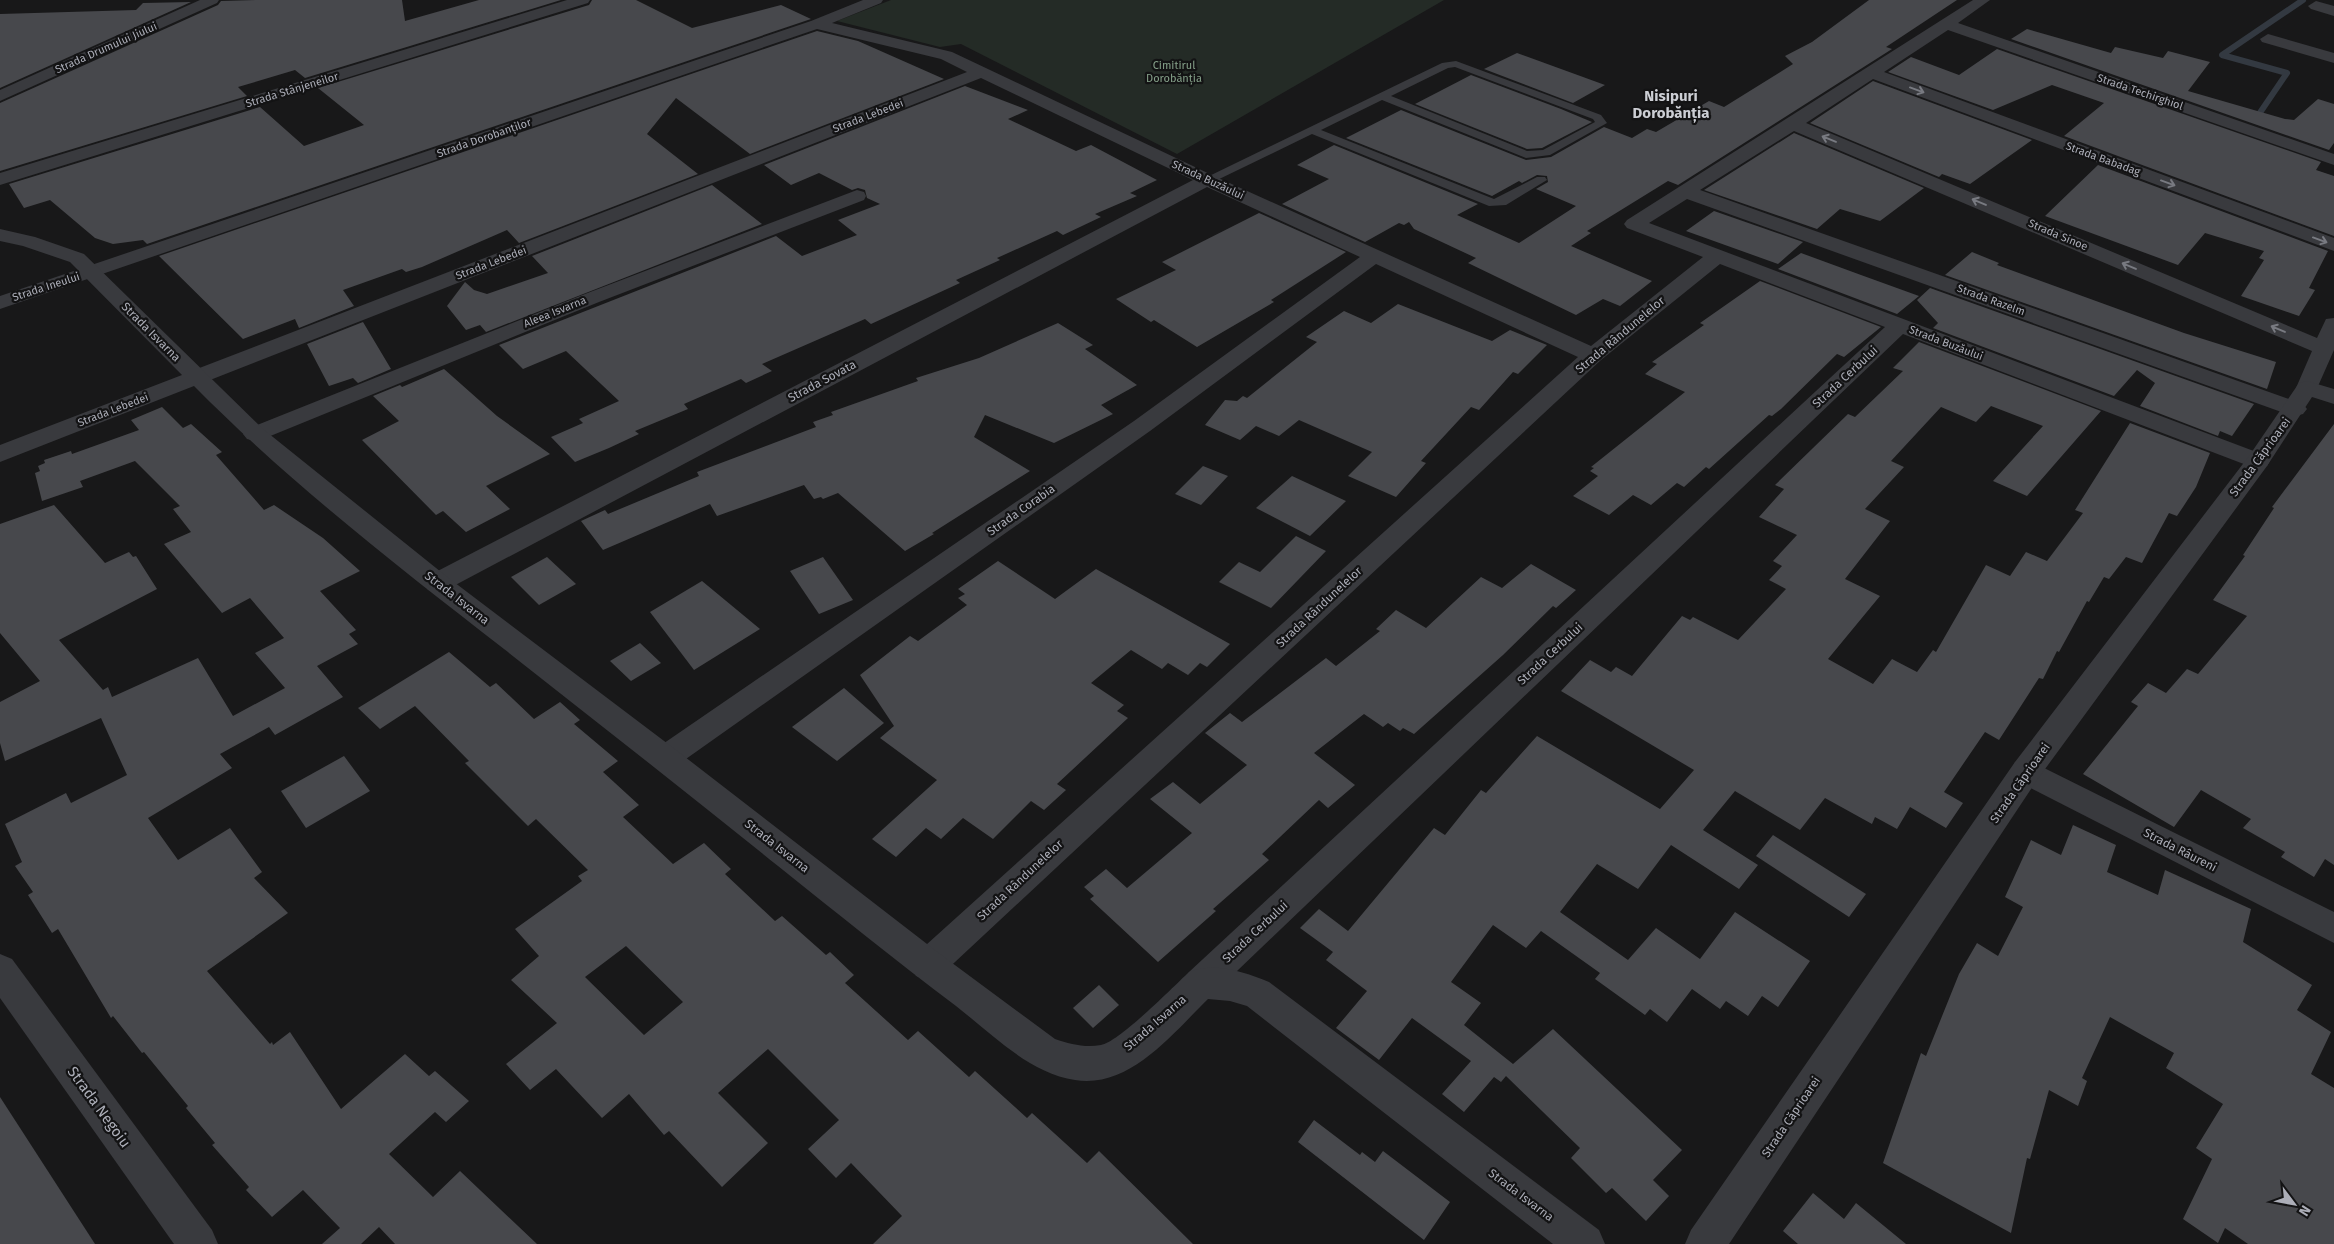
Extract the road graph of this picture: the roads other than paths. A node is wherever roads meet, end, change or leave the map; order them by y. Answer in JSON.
{"nodes":[{"id":1,"x":212,"y":0,"type":"edge"},
{"id":2,"x":583,"y":0,"type":"edge"},
{"id":3,"x":844,"y":0,"type":"edge"},
{"id":4,"x":876,"y":0,"type":"edge"},
{"id":5,"x":1983,"y":0,"type":"edge"},
{"id":6,"x":860,"y":6,"type":"junction"},
{"id":7,"x":2316,"y":6,"type":"dead end"},
{"id":8,"x":2334,"y":11,"type":"edge"},
{"id":9,"x":816,"y":24,"type":"junction"},
{"id":10,"x":1946,"y":24,"type":"junction"},
{"id":11,"x":2268,"y":39,"type":"dead end"},
{"id":12,"x":2334,"y":58,"type":"edge"},
{"id":13,"x":981,"y":72,"type":"junction"},
{"id":14,"x":1871,"y":73,"type":"junction"},
{"id":15,"x":0,"y":96,"type":"edge"},
{"id":16,"x":1382,"y":96,"type":"junction"},
{"id":17,"x":1793,"y":124,"type":"junction"},
{"id":18,"x":1312,"y":130,"type":"junction"},
{"id":19,"x":2334,"y":160,"type":"edge"},
{"id":20,"x":0,"y":179,"type":"edge"},
{"id":21,"x":1206,"y":180,"type":"junction"},
{"id":22,"x":1541,"y":180,"type":"dead end"},
{"id":23,"x":1687,"y":192,"type":"junction"},
{"id":24,"x":858,"y":196,"type":"dead end"},
{"id":25,"x":0,"y":235,"type":"edge"},
{"id":26,"x":2334,"y":245,"type":"edge"},
{"id":27,"x":1717,"y":256,"type":"junction"},
{"id":28,"x":1372,"y":257,"type":"junction"},
{"id":29,"x":92,"y":272,"type":"junction"},
{"id":30,"x":0,"y":303,"type":"edge"},
{"id":31,"x":1900,"y":325,"type":"junction"},
{"id":32,"x":2330,"y":337,"type":"edge"},
{"id":33,"x":1593,"y":355,"type":"junction"},
{"id":34,"x":197,"y":378,"type":"junction"},
{"id":35,"x":2312,"y":398,"type":"edge"},
{"id":36,"x":255,"y":434,"type":"junction"},
{"id":37,"x":0,"y":454,"type":"edge"},
{"id":38,"x":2258,"y":461,"type":"junction"},
{"id":39,"x":437,"y":583,"type":"junction"},
{"id":40,"x":665,"y":758,"type":"junction"},
{"id":41,"x":2026,"y":772,"type":"junction"},
{"id":42,"x":2334,"y":928,"type":"edge"},
{"id":43,"x":928,"y":966,"type":"junction"},
{"id":44,"x":0,"y":970,"type":"edge"},
{"id":45,"x":1201,"y":984,"type":"junction"},
{"id":46,"x":198,"y":1244,"type":"edge"},
{"id":47,"x":1585,"y":1244,"type":"edge"},
{"id":48,"x":1705,"y":1244,"type":"edge"}],
"edges":[{"from":1,"to":15,"type":"street","name":"Strada Drumului Jiului"},
{"from":2,"to":20,"type":"street","name":"Strada Stânjeneilor"},
{"from":3,"to":6,"type":"street"},
{"from":4,"to":6,"type":"street","name":"Strada Dorobanților"},
{"from":5,"to":10,"type":"street"},
{"from":6,"to":9,"type":"street","name":"Strada Dorobanților"},
{"from":7,"to":8,"type":"street"},
{"from":9,"to":13,"type":"street","name":"Strada Buzăului"},
{"from":9,"to":29,"type":"street","name":"Strada Dorobanților"},
{"from":10,"to":14,"type":"street"},
{"from":10,"to":19,"type":"street","name":"Strada Techirghiol"},
{"from":11,"to":12,"type":"street"},
{"from":13,"to":21,"type":"street","name":"Strada Buzăului"},
{"from":13,"to":34,"type":"street","name":"Strada Lebedei"},
{"from":14,"to":17,"type":"street"},
{"from":14,"to":26,"type":"street","name":"Strada Babadag","one_way":true},
{"from":16,"to":16,"type":"lane"},
{"from":16,"to":18,"type":"lane"},
{"from":17,"to":23,"type":"street"},
{"from":32,"to":17,"type":"street","name":"Strada Sinoe","one_way":true},
{"from":18,"to":21,"type":"lane"},
{"from":18,"to":22,"type":"lane"},
{"from":21,"to":28,"type":"street","name":"Strada Buzăului"},
{"from":21,"to":39,"type":"street","name":"Strada Sovata"},
{"from":23,"to":27,"type":"street","name":"Strada Buzăului"},
{"from":23,"to":35,"type":"street","name":"Strada Razelm"},
{"from":24,"to":36,"type":"street","name":"Aleea Isvarna"},
{"from":25,"to":29,"type":"street","name":"Strada Isvarna"},
{"from":27,"to":31,"type":"street","name":"Strada Buzăului"},
{"from":27,"to":33,"type":"street","name":"Strada Rândunelelor"},
{"from":28,"to":33,"type":"street","name":"Strada Buzăului"},
{"from":28,"to":40,"type":"street","name":"Strada Corabia"},
{"from":29,"to":30,"type":"street","name":"Strada Ineului"},
{"from":29,"to":34,"type":"street","name":"Strada Isvarna"},
{"from":31,"to":38,"type":"street","name":"Strada Buzăului"},
{"from":31,"to":45,"type":"street","name":"Strada Cerbului"},
{"from":32,"to":35,"type":"street","name":"Strada Căprioarei"},
{"from":33,"to":43,"type":"street","name":"Strada Rândunelelor"},
{"from":34,"to":36,"type":"street","name":"Strada Isvarna"},
{"from":34,"to":37,"type":"street","name":"Strada Lebedei"},
{"from":35,"to":38,"type":"street","name":"Strada Căprioarei"},
{"from":36,"to":39,"type":"street","name":"Strada Isvarna"},
{"from":38,"to":41,"type":"street","name":"Strada Căprioarei"},
{"from":39,"to":40,"type":"street","name":"Strada Isvarna"},
{"from":40,"to":43,"type":"street","name":"Strada Isvarna"},
{"from":41,"to":42,"type":"street","name":"Strada Râureni"},
{"from":41,"to":48,"type":"street","name":"Strada Căprioarei"},
{"from":43,"to":45,"type":"street","name":"Strada Isvarna"},
{"from":44,"to":46,"type":"street","name":"Strada Negoiu"},
{"from":45,"to":47,"type":"street","name":"Strada Isvarna"}]}
